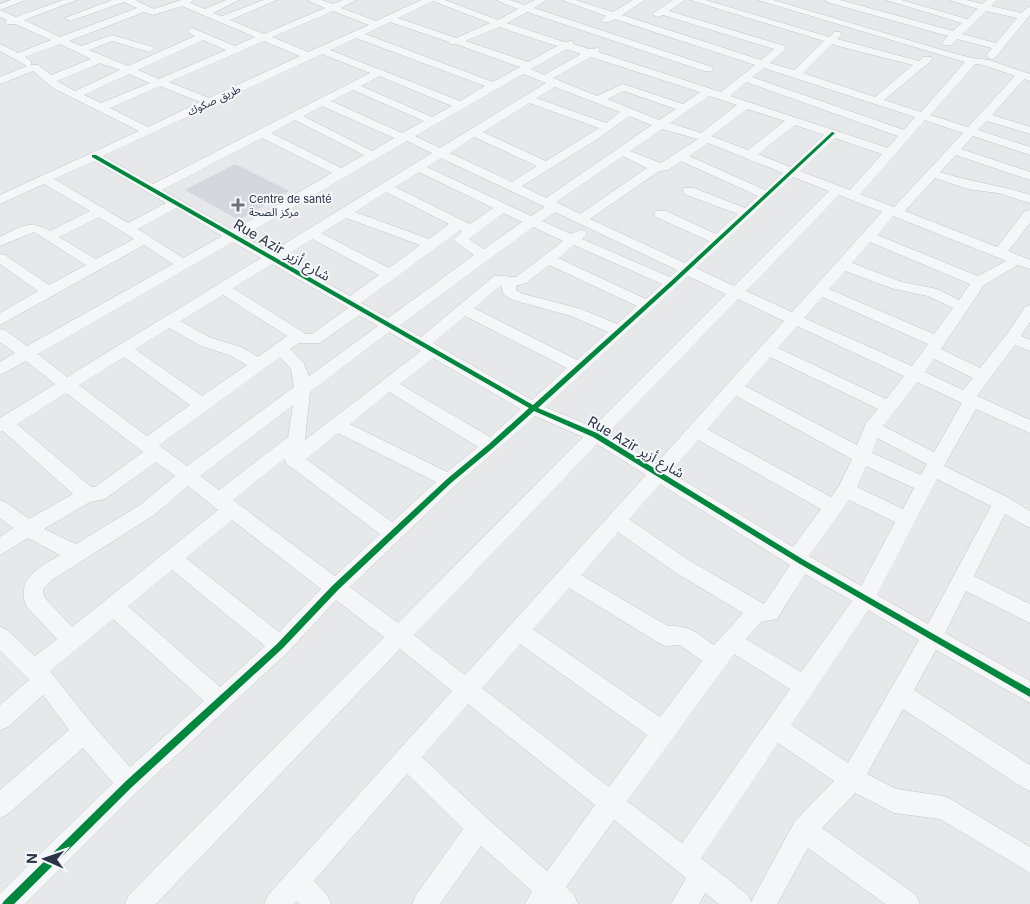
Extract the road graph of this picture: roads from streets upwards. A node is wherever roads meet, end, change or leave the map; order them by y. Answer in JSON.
{"nodes":[{"id":1,"x":20,"y":0,"type":"edge"},
{"id":2,"x":72,"y":0,"type":"edge"},
{"id":3,"x":121,"y":0,"type":"edge"},
{"id":4,"x":127,"y":0,"type":"edge"},
{"id":5,"x":234,"y":0,"type":"edge"},
{"id":6,"x":272,"y":0,"type":"edge"},
{"id":7,"x":351,"y":0,"type":"edge"},
{"id":8,"x":428,"y":0,"type":"edge"},
{"id":9,"x":437,"y":0,"type":"edge"},
{"id":10,"x":501,"y":0,"type":"edge"},
{"id":11,"x":542,"y":0,"type":"edge"},
{"id":12,"x":567,"y":0,"type":"edge"},
{"id":13,"x":680,"y":0,"type":"edge"},
{"id":14,"x":696,"y":0,"type":"edge"},
{"id":15,"x":831,"y":0,"type":"edge"},
{"id":16,"x":882,"y":0,"type":"edge"},
{"id":17,"x":891,"y":0,"type":"edge"},
{"id":18,"x":940,"y":0,"type":"edge"},
{"id":19,"x":954,"y":0,"type":"edge"},
{"id":20,"x":186,"y":1,"type":"edge"},
{"id":21,"x":315,"y":1,"type":"edge"},
{"id":22,"x":637,"y":1,"type":"edge"},
{"id":23,"x":770,"y":1,"type":"edge"},
{"id":24,"x":988,"y":4,"type":"edge"},
{"id":25,"x":2,"y":6,"type":"edge"},
{"id":26,"x":48,"y":8,"type":"junction"},
{"id":27,"x":145,"y":8,"type":"junction"},
{"id":28,"x":333,"y":8,"type":"junction"},
{"id":29,"x":525,"y":8,"type":"junction"},
{"id":30,"x":301,"y":9,"type":"dead end"},
{"id":31,"x":867,"y":10,"type":"junction"},
{"id":32,"x":927,"y":10,"type":"junction"},
{"id":33,"x":661,"y":11,"type":"junction"},
{"id":34,"x":206,"y":12,"type":"junction"},
{"id":35,"x":1027,"y":13,"type":"edge"},
{"id":36,"x":810,"y":14,"type":"junction"},
{"id":37,"x":613,"y":16,"type":"junction"},
{"id":38,"x":752,"y":16,"type":"junction"},
{"id":39,"x":70,"y":18,"type":"junction"},
{"id":40,"x":221,"y":18,"type":"junction"},
{"id":41,"x":389,"y":18,"type":"junction"},
{"id":42,"x":15,"y":20,"type":"junction"},
{"id":43,"x":968,"y":22,"type":"junction"},
{"id":44,"x":909,"y":23,"type":"junction"},
{"id":45,"x":376,"y":24,"type":"junction"},
{"id":46,"x":497,"y":24,"type":"junction"},
{"id":47,"x":849,"y":24,"type":"junction"},
{"id":48,"x":0,"y":25,"type":"edge"},
{"id":49,"x":640,"y":25,"type":"junction"},
{"id":50,"x":92,"y":28,"type":"junction"},
{"id":51,"x":792,"y":28,"type":"junction"},
{"id":52,"x":190,"y":30,"type":"junction"},
{"id":53,"x":590,"y":30,"type":"junction"},
{"id":54,"x":731,"y":31,"type":"junction"},
{"id":55,"x":356,"y":34,"type":"junction"},
{"id":56,"x":203,"y":36,"type":"junction"},
{"id":57,"x":954,"y":36,"type":"junction"},
{"id":58,"x":265,"y":37,"type":"junction"},
{"id":59,"x":891,"y":37,"type":"junction"},
{"id":60,"x":615,"y":38,"type":"junction"},
{"id":61,"x":60,"y":40,"type":"junction"},
{"id":62,"x":830,"y":40,"type":"junction"},
{"id":63,"x":454,"y":42,"type":"junction"},
{"id":64,"x":771,"y":44,"type":"junction"},
{"id":65,"x":563,"y":46,"type":"junction"},
{"id":66,"x":998,"y":47,"type":"junction"},
{"id":67,"x":149,"y":49,"type":"junction"},
{"id":68,"x":2,"y":50,"type":"edge"},
{"id":69,"x":81,"y":50,"type":"junction"},
{"id":70,"x":235,"y":50,"type":"junction"},
{"id":71,"x":322,"y":50,"type":"junction"},
{"id":72,"x":938,"y":52,"type":"junction"},
{"id":73,"x":590,"y":53,"type":"junction"},
{"id":74,"x":308,"y":56,"type":"junction"},
{"id":75,"x":17,"y":57,"type":"junction"},
{"id":76,"x":100,"y":59,"type":"junction"},
{"id":77,"x":718,"y":61,"type":"junction"},
{"id":78,"x":972,"y":61,"type":"junction"},
{"id":79,"x":685,"y":62,"type":"junction"},
{"id":80,"x":985,"y":62,"type":"junction"},
{"id":81,"x":114,"y":64,"type":"junction"},
{"id":82,"x":761,"y":64,"type":"junction"},
{"id":83,"x":920,"y":64,"type":"junction"},
{"id":84,"x":34,"y":67,"type":"junction"},
{"id":85,"x":526,"y":68,"type":"junction"},
{"id":86,"x":130,"y":70,"type":"junction"},
{"id":87,"x":379,"y":72,"type":"junction"},
{"id":88,"x":795,"y":75,"type":"junction"},
{"id":89,"x":662,"y":78,"type":"junction"},
{"id":90,"x":744,"y":78,"type":"junction"},
{"id":91,"x":1021,"y":79,"type":"edge"},
{"id":92,"x":49,"y":80,"type":"junction"},
{"id":93,"x":550,"y":80,"type":"junction"},
{"id":94,"x":0,"y":81,"type":"edge"},
{"id":95,"x":159,"y":82,"type":"junction"},
{"id":96,"x":688,"y":85,"type":"junction"},
{"id":97,"x":353,"y":86,"type":"junction"},
{"id":98,"x":494,"y":86,"type":"junction"},
{"id":99,"x":1030,"y":88,"type":"edge"},
{"id":100,"x":709,"y":91,"type":"junction"},
{"id":101,"x":75,"y":95,"type":"junction"},
{"id":102,"x":723,"y":96,"type":"junction"},
{"id":103,"x":527,"y":99,"type":"junction"},
{"id":104,"x":599,"y":99,"type":"junction"},
{"id":105,"x":809,"y":101,"type":"junction"},
{"id":106,"x":876,"y":101,"type":"junction"},
{"id":107,"x":210,"y":102,"type":"junction"},
{"id":108,"x":323,"y":102,"type":"junction"},
{"id":109,"x":746,"y":104,"type":"junction"},
{"id":110,"x":460,"y":105,"type":"junction"},
{"id":111,"x":100,"y":108,"type":"junction"},
{"id":112,"x":684,"y":108,"type":"junction"},
{"id":113,"x":628,"y":112,"type":"junction"},
{"id":114,"x":295,"y":116,"type":"junction"},
{"id":115,"x":984,"y":116,"type":"junction"},
{"id":116,"x":924,"y":117,"type":"junction"},
{"id":117,"x":791,"y":119,"type":"junction"},
{"id":118,"x":432,"y":121,"type":"junction"},
{"id":119,"x":659,"y":124,"type":"junction"},
{"id":120,"x":606,"y":128,"type":"junction"},
{"id":121,"x":1030,"y":131,"type":"edge"},
{"id":122,"x":148,"y":132,"type":"junction"},
{"id":123,"x":473,"y":132,"type":"junction"},
{"id":124,"x":970,"y":132,"type":"junction"},
{"id":125,"x":262,"y":133,"type":"junction"},
{"id":126,"x":833,"y":134,"type":"junction"},
{"id":127,"x":907,"y":135,"type":"junction"},
{"id":128,"x":404,"y":137,"type":"junction"},
{"id":129,"x":705,"y":138,"type":"junction"},
{"id":130,"x":954,"y":150,"type":"junction"},
{"id":131,"x":621,"y":151,"type":"junction"},
{"id":132,"x":1030,"y":151,"type":"edge"},
{"id":133,"x":440,"y":153,"type":"junction"},
{"id":134,"x":891,"y":153,"type":"junction"},
{"id":135,"x":372,"y":155,"type":"junction"},
{"id":136,"x":749,"y":155,"type":"junction"},
{"id":137,"x":94,"y":156,"type":"junction"},
{"id":138,"x":681,"y":157,"type":"junction"},
{"id":139,"x":546,"y":166,"type":"junction"},
{"id":140,"x":418,"y":167,"type":"junction"},
{"id":141,"x":656,"y":167,"type":"junction"},
{"id":142,"x":792,"y":172,"type":"junction"},
{"id":143,"x":341,"y":173,"type":"junction"},
{"id":144,"x":934,"y":174,"type":"junction"},
{"id":145,"x":1030,"y":176,"type":"edge"},
{"id":146,"x":45,"y":179,"type":"junction"},
{"id":147,"x":512,"y":186,"type":"junction"},
{"id":148,"x":385,"y":187,"type":"junction"},
{"id":149,"x":152,"y":190,"type":"junction"},
{"id":150,"x":689,"y":191,"type":"dead end"},
{"id":151,"x":845,"y":192,"type":"junction"},
{"id":152,"x":766,"y":195,"type":"junction"},
{"id":153,"x":1030,"y":199,"type":"edge"},
{"id":154,"x":0,"y":200,"type":"edge"},
{"id":155,"x":176,"y":203,"type":"junction"},
{"id":156,"x":551,"y":205,"type":"junction"},
{"id":157,"x":502,"y":208,"type":"junction"},
{"id":158,"x":100,"y":211,"type":"junction"},
{"id":159,"x":894,"y":211,"type":"junction"},
{"id":160,"x":344,"y":212,"type":"junction"},
{"id":161,"x":748,"y":213,"type":"junction"},
{"id":162,"x":662,"y":214,"type":"dead end"},
{"id":163,"x":1030,"y":214,"type":"edge"},
{"id":164,"x":532,"y":222,"type":"junction"},
{"id":165,"x":586,"y":222,"type":"junction"},
{"id":166,"x":466,"y":226,"type":"junction"},
{"id":167,"x":128,"y":229,"type":"junction"},
{"id":168,"x":311,"y":233,"type":"junction"},
{"id":169,"x":232,"y":235,"type":"junction"},
{"id":170,"x":50,"y":236,"type":"junction"},
{"id":171,"x":868,"y":236,"type":"junction"},
{"id":172,"x":144,"y":239,"type":"junction"},
{"id":173,"x":573,"y":239,"type":"junction"},
{"id":174,"x":718,"y":240,"type":"junction"},
{"id":175,"x":0,"y":242,"type":"edge"},
{"id":176,"x":430,"y":245,"type":"junction"},
{"id":177,"x":999,"y":253,"type":"junction"},
{"id":178,"x":484,"y":255,"type":"junction"},
{"id":179,"x":0,"y":258,"type":"edge"},
{"id":180,"x":271,"y":258,"type":"junction"},
{"id":181,"x":548,"y":259,"type":"junction"},
{"id":182,"x":1023,"y":262,"type":"edge"},
{"id":183,"x":182,"y":263,"type":"junction"},
{"id":184,"x":472,"y":264,"type":"junction"},
{"id":185,"x":96,"y":265,"type":"junction"},
{"id":186,"x":843,"y":265,"type":"junction"},
{"id":187,"x":687,"y":269,"type":"junction"},
{"id":188,"x":390,"y":275,"type":"junction"},
{"id":189,"x":504,"y":281,"type":"junction"},
{"id":190,"x":979,"y":282,"type":"junction"},
{"id":191,"x":672,"y":283,"type":"junction"},
{"id":192,"x":222,"y":288,"type":"junction"},
{"id":193,"x":48,"y":291,"type":"junction"},
{"id":194,"x":820,"y":291,"type":"junction"},
{"id":195,"x":737,"y":292,"type":"junction"},
{"id":196,"x":646,"y":305,"type":"junction"},
{"id":197,"x":355,"y":306,"type":"junction"},
{"id":198,"x":962,"y":307,"type":"junction"},
{"id":199,"x":463,"y":309,"type":"junction"},
{"id":200,"x":1030,"y":310,"type":"edge"},
{"id":201,"x":795,"y":319,"type":"junction"},
{"id":202,"x":0,"y":320,"type":"edge"},
{"id":203,"x":168,"y":321,"type":"junction"},
{"id":204,"x":389,"y":325,"type":"junction"},
{"id":205,"x":618,"y":331,"type":"junction"},
{"id":206,"x":0,"y":334,"type":"edge"},
{"id":207,"x":298,"y":336,"type":"junction"},
{"id":208,"x":1012,"y":338,"type":"junction"},
{"id":209,"x":935,"y":346,"type":"junction"},
{"id":210,"x":1030,"y":346,"type":"edge"},
{"id":211,"x":427,"y":347,"type":"junction"},
{"id":212,"x":124,"y":349,"type":"junction"},
{"id":213,"x":280,"y":349,"type":"junction"},
{"id":214,"x":768,"y":349,"type":"junction"},
{"id":215,"x":26,"y":354,"type":"junction"},
{"id":216,"x":258,"y":364,"type":"junction"},
{"id":217,"x":578,"y":368,"type":"junction"},
{"id":218,"x":0,"y":369,"type":"edge"},
{"id":219,"x":915,"y":374,"type":"junction"},
{"id":220,"x":983,"y":376,"type":"junction"},
{"id":221,"x":66,"y":384,"type":"junction"},
{"id":222,"x":388,"y":384,"type":"junction"},
{"id":223,"x":734,"y":388,"type":"junction"},
{"id":224,"x":303,"y":390,"type":"junction"},
{"id":225,"x":969,"y":399,"type":"junction"},
{"id":226,"x":202,"y":405,"type":"junction"},
{"id":227,"x":888,"y":407,"type":"junction"},
{"id":228,"x":533,"y":408,"type":"junction"},
{"id":229,"x":2,"y":425,"type":"edge"},
{"id":230,"x":337,"y":425,"type":"junction"},
{"id":231,"x":1030,"y":427,"type":"edge"},
{"id":232,"x":872,"y":428,"type":"junction"},
{"id":233,"x":696,"y":431,"type":"junction"},
{"id":234,"x":595,"y":435,"type":"junction"},
{"id":235,"x":296,"y":440,"type":"junction"},
{"id":236,"x":491,"y":446,"type":"junction"},
{"id":237,"x":151,"y":448,"type":"junction"},
{"id":238,"x":862,"y":456,"type":"junction"},
{"id":239,"x":293,"y":459,"type":"junction"},
{"id":240,"x":931,"y":472,"type":"junction"},
{"id":241,"x":660,"y":474,"type":"junction"},
{"id":242,"x":187,"y":476,"type":"junction"},
{"id":243,"x":449,"y":481,"type":"junction"},
{"id":244,"x":846,"y":490,"type":"junction"},
{"id":245,"x":88,"y":496,"type":"junction"},
{"id":246,"x":1002,"y":503,"type":"junction"},
{"id":247,"x":225,"y":505,"type":"junction"},
{"id":248,"x":0,"y":508,"type":"edge"},
{"id":249,"x":833,"y":508,"type":"junction"},
{"id":250,"x":906,"y":519,"type":"junction"},
{"id":251,"x":1030,"y":520,"type":"edge"},
{"id":252,"x":617,"y":521,"type":"junction"},
{"id":253,"x":27,"y":529,"type":"junction"},
{"id":254,"x":394,"y":534,"type":"junction"},
{"id":255,"x":0,"y":547,"type":"edge"},
{"id":256,"x":77,"y":554,"type":"junction"},
{"id":257,"x":172,"y":558,"type":"junction"},
{"id":258,"x":799,"y":560,"type":"junction"},
{"id":259,"x":566,"y":576,"type":"junction"},
{"id":260,"x":962,"y":579,"type":"junction"},
{"id":261,"x":335,"y":588,"type":"junction"},
{"id":262,"x":865,"y":598,"type":"junction"},
{"id":263,"x":114,"y":608,"type":"junction"},
{"id":264,"x":757,"y":612,"type":"junction"},
{"id":265,"x":1030,"y":614,"type":"edge"},
{"id":266,"x":519,"y":631,"type":"junction"},
{"id":267,"x":399,"y":636,"type":"junction"},
{"id":268,"x":932,"y":637,"type":"junction"},
{"id":269,"x":72,"y":640,"type":"junction"},
{"id":270,"x":732,"y":642,"type":"junction"},
{"id":271,"x":3,"y":646,"type":"edge"},
{"id":272,"x":280,"y":646,"type":"junction"},
{"id":273,"x":716,"y":659,"type":"junction"},
{"id":274,"x":40,"y":675,"type":"junction"},
{"id":275,"x":804,"y":686,"type":"junction"},
{"id":276,"x":467,"y":690,"type":"junction"},
{"id":277,"x":1030,"y":693,"type":"edge"},
{"id":278,"x":900,"y":694,"type":"junction"},
{"id":279,"x":220,"y":701,"type":"junction"},
{"id":280,"x":0,"y":719,"type":"edge"},
{"id":281,"x":776,"y":728,"type":"junction"},
{"id":282,"x":84,"y":732,"type":"junction"},
{"id":283,"x":662,"y":733,"type":"junction"},
{"id":284,"x":407,"y":758,"type":"junction"},
{"id":285,"x":852,"y":779,"type":"junction"},
{"id":286,"x":1030,"y":779,"type":"edge"},
{"id":287,"x":130,"y":784,"type":"junction"},
{"id":288,"x":612,"y":804,"type":"junction"},
{"id":289,"x":0,"y":806,"type":"edge"},
{"id":290,"x":479,"y":828,"type":"junction"},
{"id":291,"x":804,"y":830,"type":"junction"},
{"id":292,"x":1030,"y":862,"type":"edge"},
{"id":293,"x":693,"y":868,"type":"junction"},
{"id":294,"x":296,"y":882,"type":"junction"},
{"id":295,"x":551,"y":899,"type":"edge"},
{"id":296,"x":6,"y":904,"type":"edge"},
{"id":297,"x":138,"y":904,"type":"edge"},
{"id":298,"x":277,"y":904,"type":"edge"},
{"id":299,"x":318,"y":904,"type":"edge"},
{"id":300,"x":425,"y":904,"type":"edge"},
{"id":301,"x":684,"y":904,"type":"edge"},
{"id":302,"x":739,"y":904,"type":"edge"},
{"id":303,"x":763,"y":904,"type":"edge"},
{"id":304,"x":906,"y":904,"type":"edge"}],
"edges":[{"from":1,"to":25,"type":"street"},
{"from":2,"to":26,"type":"street"},
{"from":3,"to":39,"type":"street"},
{"from":4,"to":27,"type":"street"},
{"from":5,"to":34,"type":"street"},
{"from":6,"to":40,"type":"street"},
{"from":7,"to":28,"type":"street"},
{"from":8,"to":41,"type":"street","name":"طريق صكوك"},
{"from":9,"to":46,"type":"street"},
{"from":10,"to":29,"type":"street"},
{"from":11,"to":29,"type":"street"},
{"from":12,"to":37,"type":"street"},
{"from":13,"to":33,"type":"street"},
{"from":14,"to":38,"type":"street"},
{"from":15,"to":31,"type":"street"},
{"from":15,"to":36,"type":"street"},
{"from":16,"to":31,"type":"street"},
{"from":17,"to":32,"type":"street"},
{"from":18,"to":32,"type":"street"},
{"from":19,"to":24,"type":"street"},
{"from":20,"to":27,"type":"street"},
{"from":20,"to":34,"type":"street"},
{"from":21,"to":28,"type":"street"},
{"from":21,"to":30,"type":"street"},
{"from":22,"to":37,"type":"street"},
{"from":23,"to":36,"type":"street"},
{"from":23,"to":38,"type":"street"},
{"from":24,"to":35,"type":"street"},
{"from":24,"to":43,"type":"street"},
{"from":25,"to":42,"type":"street"},
{"from":26,"to":39,"type":"street"},
{"from":26,"to":42,"type":"street"},
{"from":27,"to":50,"type":"street"},
{"from":28,"to":45,"type":"street"},
{"from":28,"to":58,"type":"street"},
{"from":29,"to":46,"type":"street"},
{"from":29,"to":53,"type":"street"},
{"from":31,"to":44,"type":"street"},
{"from":31,"to":47,"type":"street"},
{"from":32,"to":43,"type":"street"},
{"from":32,"to":44,"type":"street"},
{"from":33,"to":49,"type":"street"},
{"from":33,"to":54,"type":"street"},
{"from":34,"to":40,"type":"street"},
{"from":35,"to":66,"type":"street"},
{"from":36,"to":47,"type":"street"},
{"from":36,"to":51,"type":"street"},
{"from":37,"to":49,"type":"street"},
{"from":37,"to":53,"type":"street"},
{"from":38,"to":51,"type":"street"},
{"from":38,"to":54,"type":"street"},
{"from":39,"to":50,"type":"street"},
{"from":40,"to":52,"type":"street"},
{"from":40,"to":58,"type":"street"},
{"from":41,"to":45,"type":"street","name":"طريق صكوك"},
{"from":41,"to":63,"type":"street"},
{"from":42,"to":48,"type":"street"},
{"from":42,"to":61,"type":"street"},
{"from":43,"to":57,"type":"street"},
{"from":44,"to":57,"type":"street"},
{"from":44,"to":59,"type":"street"},
{"from":45,"to":55,"type":"street","name":"طريق صكوك"},
{"from":46,"to":63,"type":"street"},
{"from":46,"to":65,"type":"street"},
{"from":47,"to":59,"type":"street"},
{"from":47,"to":62,"type":"street"},
{"from":49,"to":60,"type":"street"},
{"from":49,"to":77,"type":"street"},
{"from":50,"to":61,"type":"street"},
{"from":51,"to":62,"type":"street"},
{"from":51,"to":64,"type":"street"},
{"from":52,"to":56,"type":"street"},
{"from":52,"to":67,"type":"street"},
{"from":53,"to":60,"type":"street"},
{"from":53,"to":65,"type":"street"},
{"from":54,"to":64,"type":"street"},
{"from":55,"to":71,"type":"street","name":"طريق صكوك"},
{"from":55,"to":98,"type":"street"},
{"from":56,"to":70,"type":"street"},
{"from":56,"to":86,"type":"street"},
{"from":57,"to":66,"type":"street"},
{"from":57,"to":72,"type":"street"},
{"from":58,"to":70,"type":"street"},
{"from":58,"to":74,"type":"street"},
{"from":59,"to":72,"type":"street"},
{"from":60,"to":73,"type":"street"},
{"from":60,"to":79,"type":"street"},
{"from":61,"to":69,"type":"street"},
{"from":61,"to":75,"type":"street"},
{"from":62,"to":83,"type":"street"},
{"from":62,"to":88,"type":"street"},
{"from":63,"to":85,"type":"street"},
{"from":64,"to":82,"type":"street"},
{"from":65,"to":73,"type":"street"},
{"from":65,"to":85,"type":"street"},
{"from":66,"to":80,"type":"street"},
{"from":67,"to":69,"type":"street"},
{"from":67,"to":81,"type":"street"},
{"from":68,"to":75,"type":"street"},
{"from":69,"to":76,"type":"street"},
{"from":70,"to":95,"type":"street"},
{"from":71,"to":74,"type":"street","name":"طريق صكوك"},
{"from":71,"to":87,"type":"street"},
{"from":72,"to":78,"type":"street"},
{"from":72,"to":83,"type":"street"},
{"from":73,"to":89,"type":"street"},
{"from":73,"to":93,"type":"street"},
{"from":74,"to":107,"type":"street","name":"طريق صكوك"},
{"from":75,"to":84,"type":"street"},
{"from":76,"to":81,"type":"street"},
{"from":76,"to":92,"type":"street"},
{"from":77,"to":79,"type":"street"},
{"from":77,"to":82,"type":"street"},
{"from":77,"to":96,"type":"street"},
{"from":78,"to":80,"type":"street"},
{"from":78,"to":116,"type":"street"},
{"from":79,"to":89,"type":"street"},
{"from":80,"to":91,"type":"street"},
{"from":81,"to":86,"type":"street"},
{"from":82,"to":88,"type":"street"},
{"from":82,"to":90,"type":"street"},
{"from":83,"to":106,"type":"street"},
{"from":84,"to":92,"type":"street"},
{"from":84,"to":94,"type":"street"},
{"from":85,"to":93,"type":"street"},
{"from":85,"to":98,"type":"street"},
{"from":86,"to":95,"type":"street"},
{"from":86,"to":101,"type":"street"},
{"from":87,"to":97,"type":"street"},
{"from":87,"to":110,"type":"street"},
{"from":88,"to":106,"type":"street"},
{"from":89,"to":96,"type":"street"},
{"from":90,"to":102,"type":"street"},
{"from":90,"to":105,"type":"street"},
{"from":91,"to":99,"type":"street"},
{"from":91,"to":115,"type":"street"},
{"from":92,"to":101,"type":"street"},
{"from":93,"to":103,"type":"street"},
{"from":93,"to":104,"type":"street"},
{"from":95,"to":107,"type":"street"},
{"from":95,"to":111,"type":"street"},
{"from":96,"to":100,"type":"street"},
{"from":97,"to":108,"type":"street"},
{"from":97,"to":118,"type":"street"},
{"from":98,"to":110,"type":"street"},
{"from":100,"to":102,"type":"street"},
{"from":100,"to":112,"type":"street"},
{"from":101,"to":111,"type":"street"},
{"from":102,"to":109,"type":"street"},
{"from":103,"to":120,"type":"street"},
{"from":103,"to":123,"type":"street"},
{"from":104,"to":112,"type":"street"},
{"from":104,"to":113,"type":"street"},
{"from":105,"to":117,"type":"street"},
{"from":105,"to":127,"type":"street"},
{"from":106,"to":116,"type":"street"},
{"from":107,"to":122,"type":"street","name":"طريق صكوك"},
{"from":108,"to":114,"type":"street"},
{"from":108,"to":128,"type":"street"},
{"from":109,"to":117,"type":"street"},
{"from":109,"to":129,"type":"street"},
{"from":110,"to":118,"type":"street"},
{"from":111,"to":122,"type":"street"},
{"from":112,"to":119,"type":"street"},
{"from":113,"to":119,"type":"street"},
{"from":113,"to":120,"type":"street"},
{"from":114,"to":125,"type":"street"},
{"from":114,"to":135,"type":"street"},
{"from":115,"to":121,"type":"street"},
{"from":115,"to":124,"type":"street"},
{"from":116,"to":124,"type":"street"},
{"from":116,"to":127,"type":"street"},
{"from":117,"to":126,"type":"street"},
{"from":117,"to":136,"type":"street"},
{"from":118,"to":128,"type":"street"},
{"from":119,"to":129,"type":"street"},
{"from":119,"to":131,"type":"street"},
{"from":120,"to":139,"type":"street"},
{"from":122,"to":137,"type":"street","name":"طريق صكوك"},
{"from":123,"to":133,"type":"street"},
{"from":123,"to":139,"type":"street"},
{"from":124,"to":130,"type":"street"},
{"from":124,"to":132,"type":"street"},
{"from":125,"to":143,"type":"street"},
{"from":125,"to":149,"type":"street"},
{"from":126,"to":134,"type":"street"},
{"from":126,"to":142,"type":"street"},
{"from":127,"to":134,"type":"street"},
{"from":128,"to":133,"type":"street"},
{"from":128,"to":135,"type":"street"},
{"from":129,"to":136,"type":"street"},
{"from":129,"to":138,"type":"street"},
{"from":130,"to":144,"type":"street"},
{"from":130,"to":145,"type":"street"},
{"from":131,"to":141,"type":"street"},
{"from":131,"to":156,"type":"street"},
{"from":133,"to":140,"type":"street"},
{"from":133,"to":147,"type":"street"},
{"from":134,"to":151,"type":"street"},
{"from":135,"to":143,"type":"street"},
{"from":136,"to":142,"type":"street"},
{"from":137,"to":146,"type":"street","name":"طريق صكوك"},
{"from":137,"to":149,"type":"street","name":"Rue Azir شارع أزير"},
{"from":138,"to":141,"type":"street"},
{"from":138,"to":152,"type":"street"},
{"from":139,"to":147,"type":"street"},
{"from":140,"to":148,"type":"street"},
{"from":140,"to":157,"type":"street"},
{"from":141,"to":165,"type":"street"},
{"from":142,"to":151,"type":"street"},
{"from":142,"to":152,"type":"street"},
{"from":143,"to":169,"type":"street"},
{"from":144,"to":153,"type":"street"},
{"from":144,"to":159,"type":"street"},
{"from":146,"to":154,"type":"street","name":"طريق صكوك"},
{"from":146,"to":158,"type":"street"},
{"from":147,"to":156,"type":"street"},
{"from":148,"to":160,"type":"street"},
{"from":148,"to":166,"type":"street"},
{"from":149,"to":155,"type":"street","name":"Rue Azir شارع أزير"},
{"from":150,"to":161,"type":"street"},
{"from":151,"to":159,"type":"street"},
{"from":151,"to":195,"type":"street"},
{"from":152,"to":161,"type":"street"},
{"from":155,"to":167,"type":"street"},
{"from":155,"to":169,"type":"street","name":"Rue Azir شارع أزير"},
{"from":156,"to":164,"type":"street"},
{"from":156,"to":165,"type":"street"},
{"from":157,"to":164,"type":"street"},
{"from":157,"to":166,"type":"street"},
{"from":158,"to":167,"type":"street"},
{"from":158,"to":170,"type":"street"},
{"from":159,"to":171,"type":"street"},
{"from":159,"to":177,"type":"street"},
{"from":160,"to":168,"type":"street"},
{"from":160,"to":176,"type":"street"},
{"from":161,"to":174,"type":"street"},
{"from":162,"to":174,"type":"street"},
{"from":163,"to":177,"type":"street"},
{"from":164,"to":173,"type":"street"},
{"from":164,"to":178,"type":"street"},
{"from":165,"to":173,"type":"street"},
{"from":165,"to":187,"type":"street"},
{"from":166,"to":176,"type":"street"},
{"from":166,"to":178,"type":"street"},
{"from":167,"to":172,"type":"street"},
{"from":168,"to":180,"type":"street"},
{"from":168,"to":188,"type":"street"},
{"from":169,"to":180,"type":"street","name":"Rue Azir شارع أزير"},
{"from":169,"to":183,"type":"street"},
{"from":170,"to":175,"type":"street"},
{"from":170,"to":185,"type":"street"},
{"from":171,"to":186,"type":"street"},
{"from":171,"to":190,"type":"street"},
{"from":172,"to":183,"type":"street"},
{"from":172,"to":185,"type":"street"},
{"from":173,"to":181,"type":"street"},
{"from":173,"to":191,"type":"street"},
{"from":174,"to":187,"type":"street"},
{"from":176,"to":188,"type":"street"},
{"from":177,"to":182,"type":"street"},
{"from":178,"to":184,"type":"street"},
{"from":179,"to":193,"type":"street"},
{"from":180,"to":192,"type":"street"},
{"from":180,"to":197,"type":"street","name":"Rue Azir شارع أزير"},
{"from":181,"to":189,"type":"street"},
{"from":181,"to":196,"type":"street"},
{"from":182,"to":190,"type":"street"},
{"from":183,"to":215,"type":"street"},
{"from":184,"to":189,"type":"street"},
{"from":184,"to":204,"type":"street"},
{"from":185,"to":193,"type":"street"},
{"from":186,"to":194,"type":"street"},
{"from":186,"to":198,"type":"street"},
{"from":187,"to":191,"type":"street"},
{"from":187,"to":195,"type":"street"},
{"from":188,"to":197,"type":"street"},
{"from":189,"to":199,"type":"street"},
{"from":189,"to":205,"type":"street"},
{"from":190,"to":198,"type":"street"},
{"from":191,"to":196,"type":"street"},
{"from":192,"to":203,"type":"street"},
{"from":192,"to":207,"type":"street"},
{"from":193,"to":202,"type":"street"},
{"from":194,"to":201,"type":"street"},
{"from":194,"to":209,"type":"street"},
{"from":195,"to":201,"type":"street"},
{"from":195,"to":234,"type":"street"},
{"from":196,"to":205,"type":"street"},
{"from":197,"to":204,"type":"street","name":"Rue Azir شارع أزير"},
{"from":197,"to":207,"type":"street"},
{"from":198,"to":209,"type":"street"},
{"from":199,"to":211,"type":"street"},
{"from":199,"to":217,"type":"street"},
{"from":200,"to":208,"type":"street"},
{"from":201,"to":214,"type":"street"},
{"from":201,"to":219,"type":"street"},
{"from":203,"to":212,"type":"street"},
{"from":203,"to":216,"type":"street"},
{"from":204,"to":211,"type":"street","name":"Rue Azir شارع أزير"},
{"from":204,"to":224,"type":"street"},
{"from":205,"to":217,"type":"street"},
{"from":206,"to":215,"type":"street"},
{"from":207,"to":213,"type":"street"},
{"from":208,"to":210,"type":"street"},
{"from":208,"to":220,"type":"street"},
{"from":209,"to":219,"type":"street"},
{"from":209,"to":220,"type":"street"},
{"from":211,"to":222,"type":"street"},
{"from":211,"to":228,"type":"street","name":"Rue Azir شارع أزير"},
{"from":212,"to":221,"type":"street"},
{"from":212,"to":226,"type":"street"},
{"from":213,"to":216,"type":"street"},
{"from":213,"to":224,"type":"street"},
{"from":214,"to":223,"type":"street"},
{"from":214,"to":227,"type":"street"},
{"from":215,"to":218,"type":"street"},
{"from":215,"to":221,"type":"street"},
{"from":216,"to":226,"type":"street"},
{"from":217,"to":228,"type":"street"},
{"from":219,"to":225,"type":"street"},
{"from":219,"to":227,"type":"street"},
{"from":220,"to":225,"type":"street"},
{"from":221,"to":229,"type":"street"},
{"from":221,"to":237,"type":"street"},
{"from":222,"to":230,"type":"street"},
{"from":222,"to":236,"type":"street"},
{"from":223,"to":233,"type":"street"},
{"from":223,"to":238,"type":"street"},
{"from":224,"to":235,"type":"street"},
{"from":224,"to":242,"type":"street"},
{"from":225,"to":231,"type":"street"},
{"from":225,"to":240,"type":"street"},
{"from":226,"to":237,"type":"street"},
{"from":227,"to":232,"type":"street"},
{"from":228,"to":234,"type":"street","name":"Rue Azir شارع أزير"},
{"from":228,"to":236,"type":"street"},
{"from":229,"to":245,"type":"street"},
{"from":230,"to":239,"type":"street"},
{"from":230,"to":243,"type":"street"},
{"from":232,"to":238,"type":"street"},
{"from":232,"to":240,"type":"street"},
{"from":233,"to":241,"type":"street"},
{"from":233,"to":249,"type":"street"},
{"from":234,"to":241,"type":"street","name":"Rue Azir شارع أزير"},
{"from":234,"to":267,"type":"street"},
{"from":235,"to":239,"type":"street"},
{"from":235,"to":247,"type":"street"},
{"from":236,"to":243,"type":"street"},
{"from":237,"to":242,"type":"street"},
{"from":237,"to":245,"type":"street"},
{"from":238,"to":240,"type":"street"},
{"from":238,"to":244,"type":"street"},
{"from":239,"to":254,"type":"street"},
{"from":240,"to":246,"type":"street"},
{"from":240,"to":250,"type":"street"},
{"from":241,"to":252,"type":"street"},
{"from":241,"to":258,"type":"street","name":"Rue Azir شارع أزير"},
{"from":242,"to":247,"type":"street"},
{"from":242,"to":256,"type":"street"},
{"from":243,"to":254,"type":"street"},
{"from":244,"to":249,"type":"street"},
{"from":244,"to":250,"type":"street"},
{"from":245,"to":253,"type":"street"},
{"from":246,"to":251,"type":"street"},
{"from":246,"to":260,"type":"street"},
{"from":247,"to":257,"type":"street"},
{"from":247,"to":261,"type":"street"},
{"from":248,"to":253,"type":"street"},
{"from":249,"to":258,"type":"street"},
{"from":250,"to":262,"type":"street"},
{"from":252,"to":259,"type":"street"},
{"from":252,"to":264,"type":"street"},
{"from":253,"to":255,"type":"street"},
{"from":253,"to":256,"type":"street"},
{"from":254,"to":261,"type":"street"},
{"from":256,"to":269,"type":"street"},
{"from":257,"to":263,"type":"street"},
{"from":257,"to":272,"type":"street"},
{"from":258,"to":262,"type":"street","name":"Rue Azir شارع أزير"},
{"from":258,"to":264,"type":"street"},
{"from":259,"to":266,"type":"street"},
{"from":259,"to":273,"type":"street"},
{"from":260,"to":265,"type":"street"},
{"from":260,"to":268,"type":"street"},
{"from":261,"to":267,"type":"street"},
{"from":261,"to":272,"type":"street"},
{"from":262,"to":268,"type":"street","name":"Rue Azir شارع أزير"},
{"from":262,"to":275,"type":"street"},
{"from":263,"to":269,"type":"street"},
{"from":263,"to":279,"type":"street"},
{"from":264,"to":270,"type":"street"},
{"from":266,"to":276,"type":"street"},
{"from":266,"to":283,"type":"street"},
{"from":267,"to":276,"type":"street"},
{"from":267,"to":297,"type":"street"},
{"from":268,"to":277,"type":"street","name":"Rue Azir شارع أزير"},
{"from":268,"to":278,"type":"street"},
{"from":269,"to":274,"type":"street"},
{"from":270,"to":273,"type":"street"},
{"from":270,"to":275,"type":"street"},
{"from":271,"to":274,"type":"street"},
{"from":272,"to":279,"type":"street"},
{"from":273,"to":283,"type":"street"},
{"from":274,"to":280,"type":"street"},
{"from":274,"to":282,"type":"street"},
{"from":275,"to":281,"type":"street"},
{"from":276,"to":284,"type":"street"},
{"from":276,"to":288,"type":"street"},
{"from":278,"to":285,"type":"street"},
{"from":278,"to":286,"type":"street"},
{"from":279,"to":287,"type":"street"},
{"from":281,"to":285,"type":"street"},
{"from":281,"to":293,"type":"street"},
{"from":282,"to":287,"type":"street"},
{"from":282,"to":289,"type":"street"},
{"from":283,"to":288,"type":"street"},
{"from":284,"to":290,"type":"street"},
{"from":284,"to":294,"type":"street"},
{"from":285,"to":291,"type":"street"},
{"from":285,"to":292,"type":"street"},
{"from":287,"to":296,"type":"street"},
{"from":288,"to":293,"type":"street"},
{"from":288,"to":295,"type":"street"},
{"from":290,"to":295,"type":"street"},
{"from":290,"to":300,"type":"street"},
{"from":291,"to":303,"type":"street"},
{"from":291,"to":304,"type":"street"},
{"from":293,"to":301,"type":"street"},
{"from":293,"to":302,"type":"street"},
{"from":294,"to":298,"type":"street"},
{"from":294,"to":299,"type":"street"}]}
